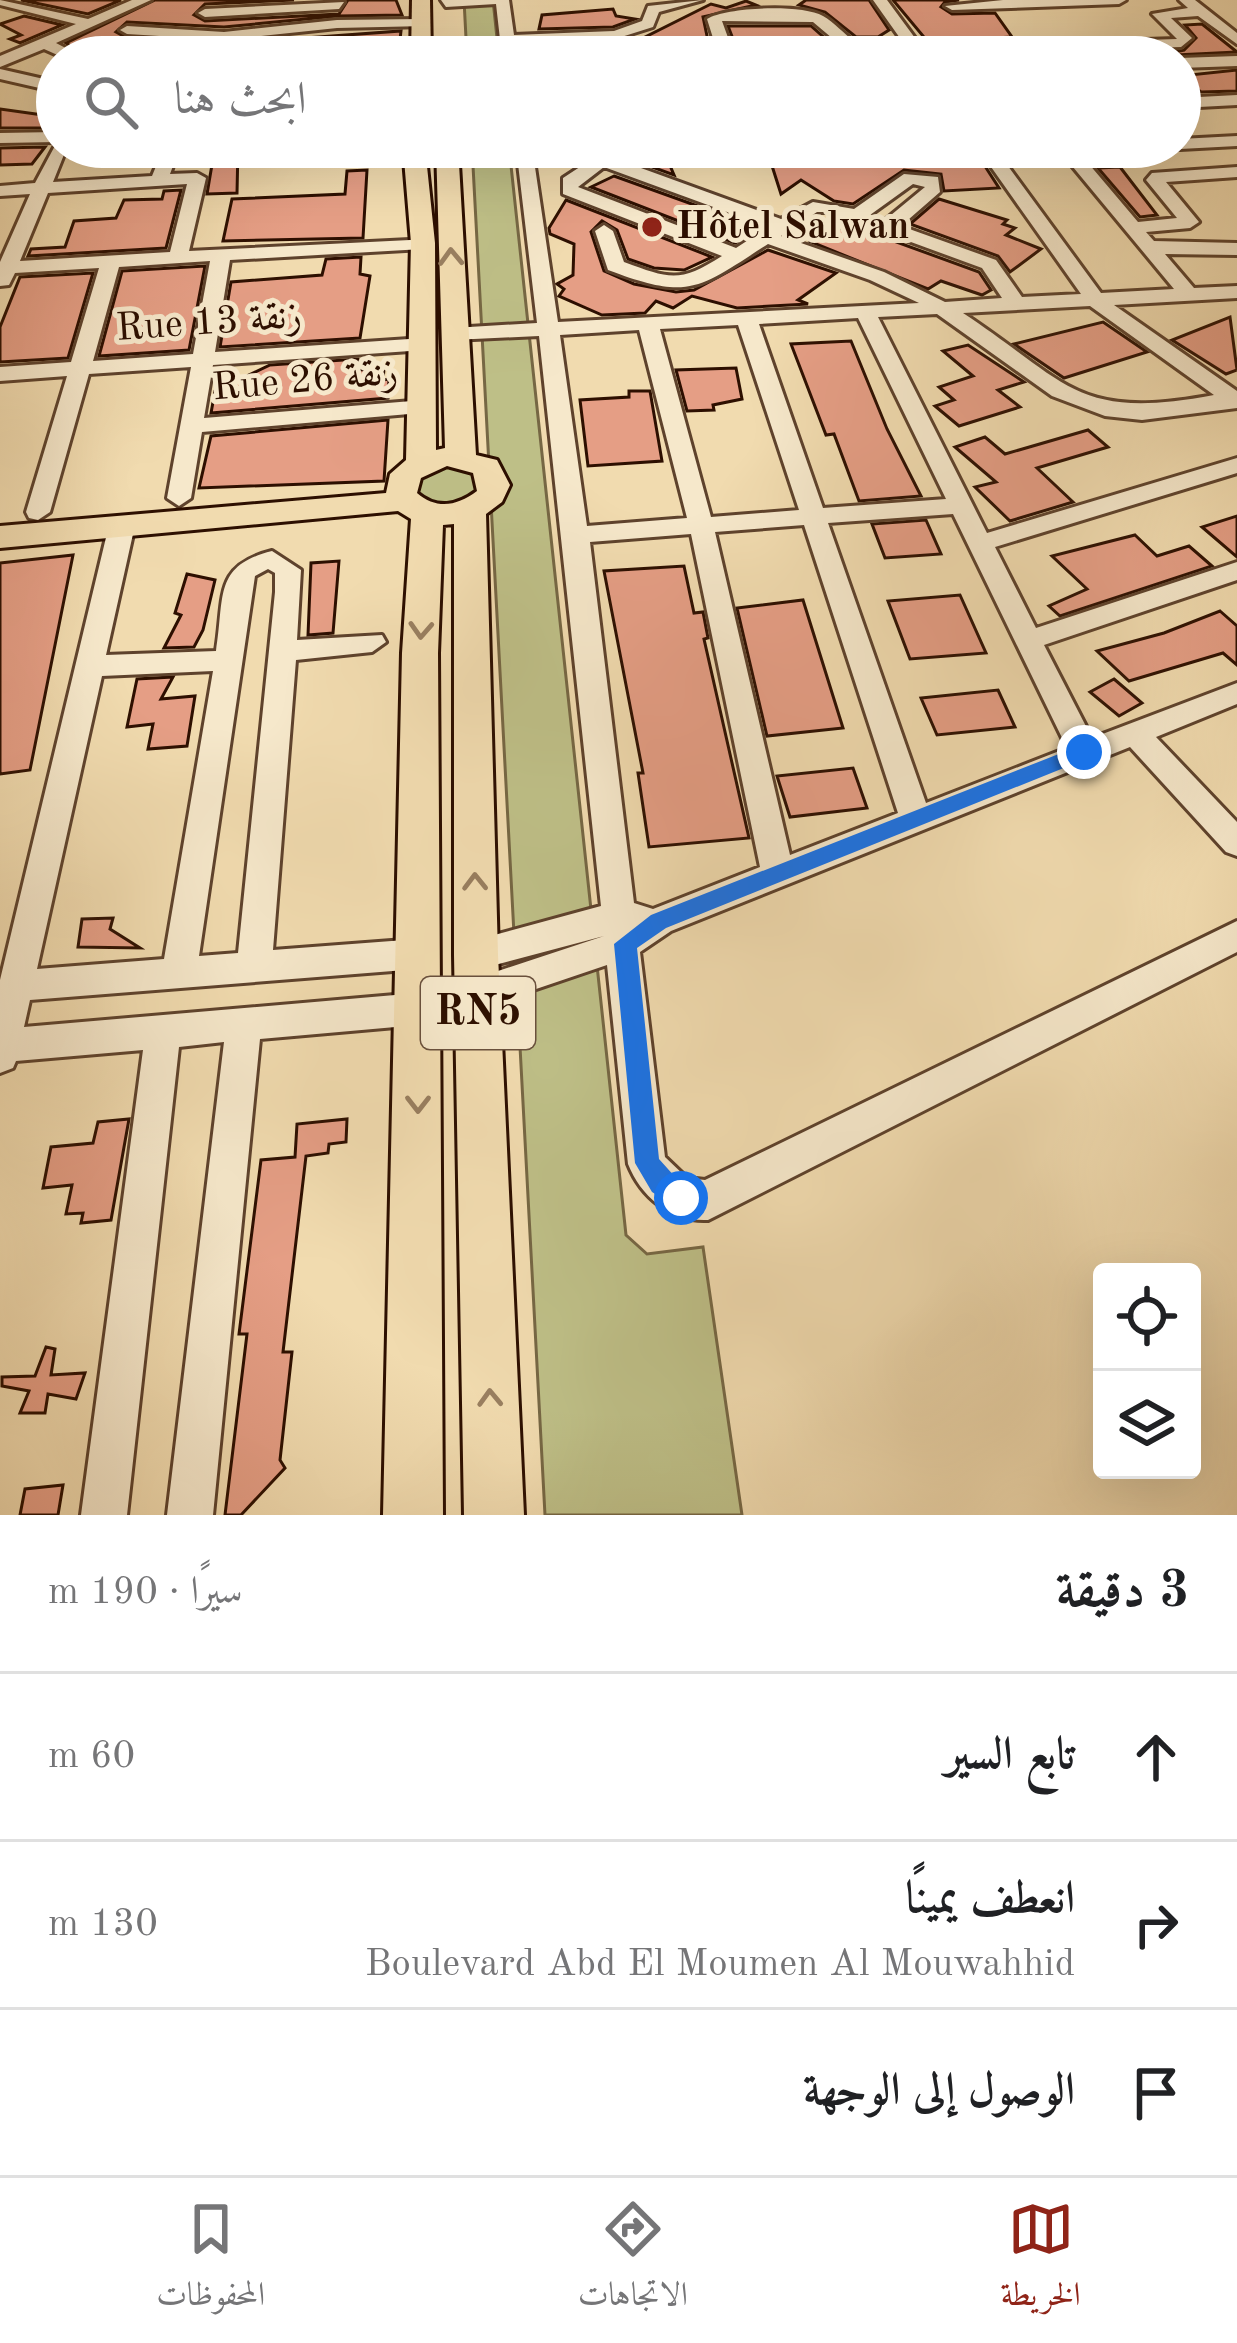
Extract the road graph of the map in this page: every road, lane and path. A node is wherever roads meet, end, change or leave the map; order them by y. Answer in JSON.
{"nodes":[{"id":1,"x":64,"y":0,"type":"edge"},
{"id":2,"x":145,"y":0,"type":"edge"},
{"id":3,"x":421,"y":0,"type":"edge"},
{"id":4,"x":502,"y":0,"type":"edge"},
{"id":5,"x":696,"y":0,"type":"edge"},
{"id":6,"x":880,"y":0,"type":"edge"},
{"id":7,"x":1119,"y":0,"type":"edge"},
{"id":8,"x":1186,"y":0,"type":"edge"},
{"id":9,"x":0,"y":2,"type":"edge"},
{"id":10,"x":339,"y":2,"type":"edge"},
{"id":11,"x":949,"y":3,"type":"edge"},
{"id":12,"x":208,"y":7,"type":"edge"},
{"id":13,"x":446,"y":8,"type":"edge"},
{"id":14,"x":282,"y":9,"type":"junction"},
{"id":15,"x":32,"y":12,"type":"junction"},
{"id":16,"x":1201,"y":12,"type":"junction"},
{"id":17,"x":964,"y":20,"type":"dead end"},
{"id":18,"x":84,"y":22,"type":"junction"},
{"id":19,"x":422,"y":23,"type":"junction"},
{"id":20,"x":0,"y":24,"type":"edge"},
{"id":21,"x":337,"y":25,"type":"junction"},
{"id":22,"x":281,"y":32,"type":"junction"},
{"id":23,"x":196,"y":34,"type":"junction"},
{"id":24,"x":54,"y":36,"type":"edge"},
{"id":25,"x":280,"y":36,"type":"edge"},
{"id":26,"x":337,"y":36,"type":"edge"},
{"id":27,"x":422,"y":36,"type":"edge"},
{"id":28,"x":506,"y":36,"type":"edge"},
{"id":29,"x":625,"y":36,"type":"edge"},
{"id":30,"x":720,"y":36,"type":"edge"},
{"id":31,"x":840,"y":36,"type":"edge"},
{"id":32,"x":906,"y":36,"type":"edge"},
{"id":33,"x":1183,"y":36,"type":"edge"},
{"id":34,"x":1237,"y":40,"type":"edge"},
{"id":35,"x":36,"y":44,"type":"edge"},
{"id":36,"x":1237,"y":61,"type":"edge"},
{"id":37,"x":0,"y":62,"type":"edge"},
{"id":38,"x":1201,"y":62,"type":"edge"},
{"id":39,"x":0,"y":74,"type":"edge"},
{"id":40,"x":36,"y":85,"type":"edge"},
{"id":41,"x":36,"y":94,"type":"edge"},
{"id":42,"x":19,"y":97,"type":"dead end"},
{"id":43,"x":1237,"y":100,"type":"edge"},
{"id":44,"x":1201,"y":115,"type":"edge"},
{"id":45,"x":1201,"y":122,"type":"edge"},
{"id":46,"x":36,"y":137,"type":"edge"},
{"id":47,"x":0,"y":138,"type":"edge"},
{"id":48,"x":1237,"y":140,"type":"edge"},
{"id":49,"x":50,"y":168,"type":"edge"},
{"id":50,"x":164,"y":168,"type":"edge"},
{"id":51,"x":416,"y":168,"type":"edge"},
{"id":52,"x":448,"y":168,"type":"edge"},
{"id":53,"x":527,"y":168,"type":"edge"},
{"id":54,"x":583,"y":168,"type":"edge"},
{"id":55,"x":633,"y":168,"type":"edge"},
{"id":56,"x":1000,"y":168,"type":"edge"},
{"id":57,"x":1083,"y":168,"type":"edge"},
{"id":58,"x":1237,"y":172,"type":"edge"},
{"id":59,"x":160,"y":179,"type":"junction"},
{"id":60,"x":42,"y":188,"type":"junction"},
{"id":61,"x":0,"y":191,"type":"edge"},
{"id":62,"x":857,"y":215,"type":"junction"},
{"id":63,"x":783,"y":226,"type":"junction"},
{"id":64,"x":889,"y":226,"type":"junction"},
{"id":65,"x":604,"y":231,"type":"dead end"},
{"id":66,"x":763,"y":236,"type":"junction"},
{"id":67,"x":1136,"y":236,"type":"junction"},
{"id":68,"x":423,"y":244,"type":"junction"},
{"id":69,"x":1237,"y":249,"type":"edge"},
{"id":70,"x":221,"y":255,"type":"junction"},
{"id":71,"x":737,"y":255,"type":"junction"},
{"id":72,"x":178,"y":257,"type":"junction"},
{"id":73,"x":111,"y":261,"type":"junction"},
{"id":74,"x":3,"y":274,"type":"edge"},
{"id":75,"x":840,"y":283,"type":"junction"},
{"id":76,"x":1237,"y":292,"type":"edge"},
{"id":77,"x":1189,"y":295,"type":"junction"},
{"id":78,"x":1096,"y":301,"type":"junction"},
{"id":79,"x":1016,"y":304,"type":"junction"},
{"id":80,"x":943,"y":308,"type":"junction"},
{"id":81,"x":865,"y":312,"type":"junction"},
{"id":82,"x":804,"y":314,"type":"junction"},
{"id":83,"x":746,"y":317,"type":"junction"},
{"id":84,"x":648,"y":323,"type":"junction"},
{"id":85,"x":551,"y":329,"type":"junction"},
{"id":86,"x":453,"y":334,"type":"junction"},
{"id":87,"x":424,"y":344,"type":"junction"},
{"id":88,"x":203,"y":360,"type":"junction"},
{"id":89,"x":77,"y":368,"type":"junction"},
{"id":90,"x":0,"y":374,"type":"edge"},
{"id":91,"x":1235,"y":399,"type":"edge"},
{"id":92,"x":424,"y":407,"type":"junction"},
{"id":93,"x":192,"y":426,"type":"junction"},
{"id":94,"x":461,"y":458,"type":"junction"},
{"id":95,"x":1237,"y":466,"type":"edge"},
{"id":96,"x":425,"y":494,"type":"junction"},
{"id":97,"x":179,"y":498,"type":"junction"},
{"id":98,"x":963,"y":505,"type":"junction"},
{"id":99,"x":38,"y":512,"type":"junction"},
{"id":100,"x":815,"y":514,"type":"junction"},
{"id":101,"x":0,"y":515,"type":"edge"},
{"id":102,"x":701,"y":524,"type":"junction"},
{"id":103,"x":122,"y":526,"type":"junction"},
{"id":104,"x":576,"y":535,"type":"junction"},
{"id":105,"x":0,"y":537,"type":"edge"},
{"id":106,"x":981,"y":543,"type":"junction"},
{"id":107,"x":1237,"y":571,"type":"edge"},
{"id":108,"x":1029,"y":640,"type":"junction"},
{"id":109,"x":372,"y":642,"type":"dead end"},
{"id":110,"x":281,"y":652,"type":"junction"},
{"id":111,"x":228,"y":661,"type":"junction"},
{"id":112,"x":90,"y":666,"type":"junction"},
{"id":113,"x":1237,"y":692,"type":"edge"},
{"id":114,"x":1134,"y":732,"type":"junction"},
{"id":115,"x":1084,"y":752,"type":"junction"},
{"id":116,"x":915,"y":817,"type":"junction"},
{"id":117,"x":1237,"y":843,"type":"edge"},
{"id":118,"x":778,"y":873,"type":"junction"},
{"id":119,"x":624,"y":929,"type":"junction"},
{"id":120,"x":1237,"y":936,"type":"edge"},
{"id":121,"x":418,"y":954,"type":"junction"},
{"id":122,"x":254,"y":967,"type":"junction"},
{"id":123,"x":179,"y":973,"type":"junction"},
{"id":124,"x":476,"y":974,"type":"junction"},
{"id":125,"x":16,"y":986,"type":"junction"},
{"id":126,"x":418,"y":1009,"type":"junction"},
{"id":127,"x":244,"y":1025,"type":"junction"},
{"id":128,"x":163,"y":1032,"type":"junction"},
{"id":129,"x":1,"y":1050,"type":"edge"},
{"id":130,"x":104,"y":1515,"type":"edge"},
{"id":131,"x":190,"y":1515,"type":"edge"},
{"id":132,"x":413,"y":1515,"type":"edge"},
{"id":133,"x":494,"y":1515,"type":"edge"}],
"edges":[{"from":1,"to":15,"type":"street"},
{"from":2,"to":18,"type":"street"},
{"from":2,"to":23,"type":"street"},
{"from":3,"to":19,"type":"main road"},
{"from":4,"to":13,"type":"street"},
{"from":4,"to":28,"type":"street"},
{"from":5,"to":29,"type":"street"},
{"from":6,"to":32,"type":"street"},
{"from":7,"to":11,"type":"street"},
{"from":8,"to":16,"type":"street"},
{"from":9,"to":15,"type":"street"},
{"from":10,"to":14,"type":"street"},
{"from":10,"to":21,"type":"street"},
{"from":11,"to":17,"type":"street"},
{"from":12,"to":14,"type":"street"},
{"from":12,"to":23,"type":"street"},
{"from":14,"to":22,"type":"street"},
{"from":15,"to":18,"type":"street"},
{"from":15,"to":20,"type":"street"},
{"from":16,"to":33,"type":"street"},
{"from":16,"to":34,"type":"street"},
{"from":18,"to":24,"type":"street"},
{"from":19,"to":21,"type":"street"},
{"from":19,"to":27,"type":"main road"},
{"from":21,"to":22,"type":"street"},
{"from":21,"to":26,"type":"street"},
{"from":22,"to":23,"type":"street"},
{"from":22,"to":25,"type":"street"},
{"from":30,"to":31,"type":"street"},
{"from":35,"to":37,"type":"street"},
{"from":36,"to":38,"type":"street"},
{"from":39,"to":40,"type":"street"},
{"from":41,"to":42,"type":"street"},
{"from":43,"to":44,"type":"street"},
{"from":45,"to":48,"type":"street"},
{"from":46,"to":47,"type":"street"},
{"from":49,"to":60,"type":"street"},
{"from":50,"to":59,"type":"street"},
{"from":51,"to":68,"type":"main road","number":"RN5"},
{"from":86,"to":52,"type":"main road","number":"RN5","one_way":true},
{"from":53,"to":85,"type":"street"},
{"from":54,"to":71,"type":"street"},
{"from":55,"to":63,"type":"street"},
{"from":56,"to":78,"type":"street"},
{"from":57,"to":67,"type":"street"},
{"from":58,"to":67,"type":"street"},
{"from":59,"to":60,"type":"street"},
{"from":59,"to":72,"type":"street"},
{"from":60,"to":61,"type":"street"},
{"from":60,"to":74,"type":"street"},
{"from":62,"to":63,"type":"street"},
{"from":62,"to":64,"type":"street"},
{"from":62,"to":64,"type":"street"},
{"from":63,"to":66,"type":"street"},
{"from":64,"to":79,"type":"street"},
{"from":65,"to":71,"type":"street"},
{"from":66,"to":71,"type":"street"},
{"from":66,"to":75,"type":"street"},
{"from":67,"to":69,"type":"street"},
{"from":67,"to":77,"type":"street"},
{"from":68,"to":70,"type":"street"},
{"from":68,"to":87,"type":"main road","number":"RN5"},
{"from":70,"to":72,"type":"street"},
{"from":70,"to":88,"type":"street"},
{"from":72,"to":73,"type":"street"},
{"from":73,"to":74,"type":"street"},
{"from":73,"to":89,"type":"street"},
{"from":75,"to":80,"type":"street"},
{"from":75,"to":82,"type":"street"},
{"from":76,"to":77,"type":"street"},
{"from":77,"to":78,"type":"street"},
{"from":78,"to":79,"type":"street"},
{"from":78,"to":91,"type":"street"},
{"from":79,"to":80,"type":"street"},
{"from":80,"to":81,"type":"street"},
{"from":80,"to":91,"type":"street"},
{"from":81,"to":82,"type":"street"},
{"from":81,"to":98,"type":"street"},
{"from":82,"to":83,"type":"street"},
{"from":83,"to":84,"type":"street"},
{"from":83,"to":100,"type":"street"},
{"from":84,"to":85,"type":"street"},
{"from":84,"to":102,"type":"street"},
{"from":85,"to":86,"type":"street"},
{"from":85,"to":104,"type":"street"},
{"from":86,"to":94,"type":"main road","number":"RN5"},
{"from":87,"to":88,"type":"street","name":"Rue 13 زنقة"},
{"from":87,"to":92,"type":"main road","number":"RN5"},
{"from":88,"to":89,"type":"street","name":"Rue 13 زنقة"},
{"from":88,"to":93,"type":"street"},
{"from":89,"to":90,"type":"street","name":"Rue 13 زنقة"},
{"from":89,"to":99,"type":"street"},
{"from":92,"to":93,"type":"street","name":"Rue 26 زنقة"},
{"from":92,"to":96,"type":"main road","number":"RN5"},
{"from":93,"to":97,"type":"street"},
{"from":94,"to":96,"type":"main road"},
{"from":94,"to":96,"type":"main road","number":"RN5"},
{"from":95,"to":106,"type":"street"},
{"from":96,"to":97,"type":"main road"},
{"from":96,"to":103,"type":"main road"},
{"from":96,"to":121,"type":"main road","number":"RN5","one_way":true},
{"from":124,"to":96,"type":"main road","number":"RN5","one_way":true},
{"from":97,"to":99,"type":"main road"},
{"from":98,"to":100,"type":"street"},
{"from":98,"to":106,"type":"street"},
{"from":99,"to":101,"type":"main road"},
{"from":100,"to":102,"type":"street"},
{"from":100,"to":116,"type":"street"},
{"from":102,"to":104,"type":"street"},
{"from":102,"to":118,"type":"street"},
{"from":103,"to":105,"type":"main road"},
{"from":103,"to":112,"type":"street"},
{"from":104,"to":119,"type":"street"},
{"from":106,"to":108,"type":"street"},
{"from":107,"to":108,"type":"street"},
{"from":108,"to":115,"type":"street"},
{"from":109,"to":110,"type":"street"},
{"from":110,"to":111,"type":"street"},
{"from":110,"to":122,"type":"street"},
{"from":111,"to":112,"type":"street"},
{"from":111,"to":123,"type":"street"},
{"from":112,"to":125,"type":"street"},
{"from":113,"to":114,"type":"street"},
{"from":114,"to":115,"type":"street"},
{"from":114,"to":117,"type":"street"},
{"from":115,"to":116,"type":"street"},
{"from":116,"to":118,"type":"street"},
{"from":118,"to":119,"type":"street"},
{"from":119,"to":120,"type":"street"},
{"from":119,"to":124,"type":"street"},
{"from":121,"to":122,"type":"street"},
{"from":121,"to":126,"type":"main road","number":"RN5"},
{"from":122,"to":123,"type":"street"},
{"from":123,"to":125,"type":"street"},
{"from":133,"to":124,"type":"main road","number":"RN5","one_way":true},
{"from":125,"to":129,"type":"street"},
{"from":126,"to":127,"type":"street"},
{"from":126,"to":132,"type":"main road","number":"RN5","one_way":true},
{"from":127,"to":128,"type":"street"},
{"from":127,"to":131,"type":"street"},
{"from":128,"to":129,"type":"street"},
{"from":128,"to":130,"type":"street"}]}
